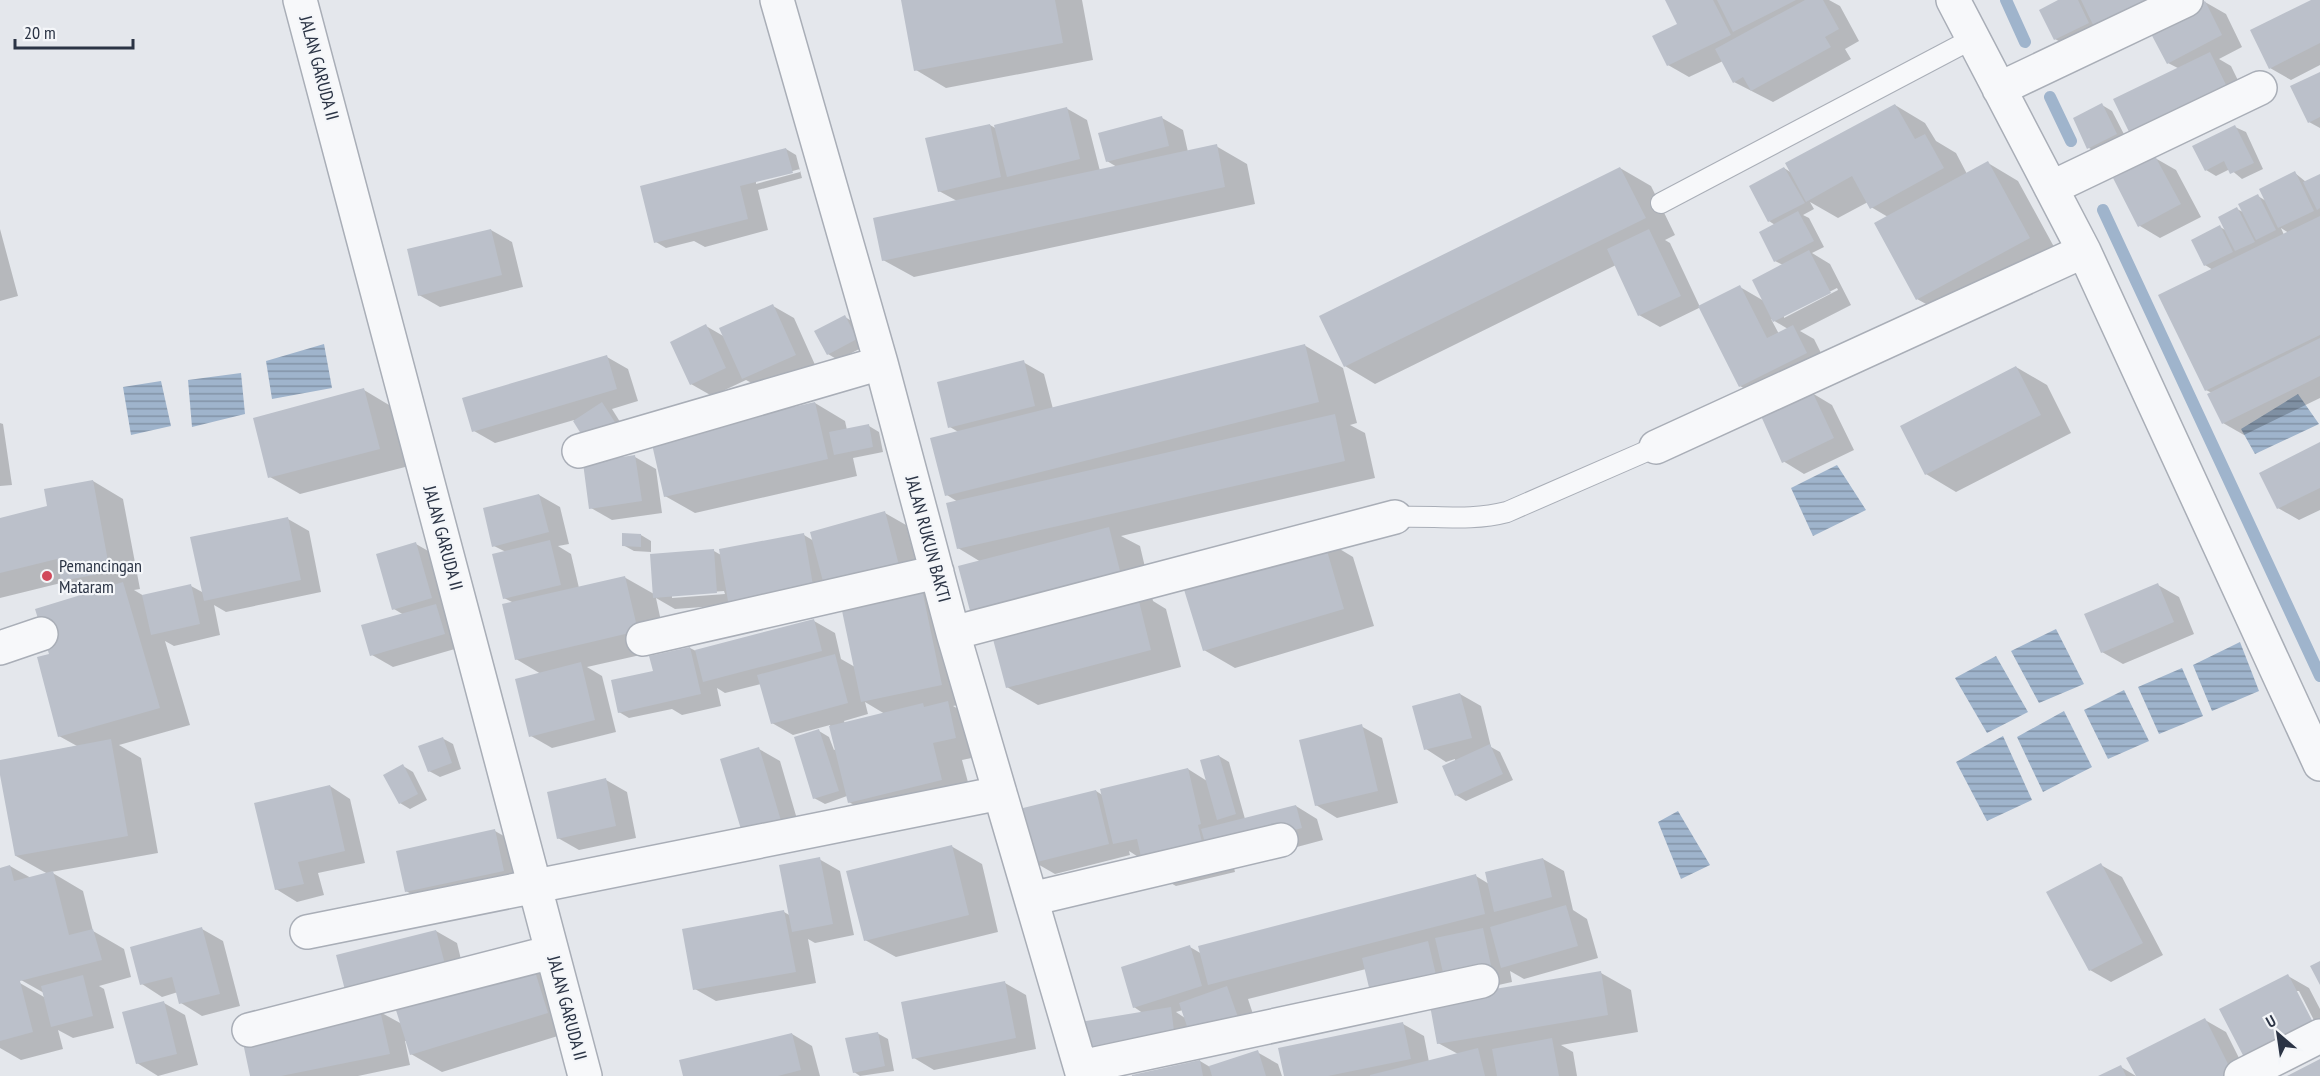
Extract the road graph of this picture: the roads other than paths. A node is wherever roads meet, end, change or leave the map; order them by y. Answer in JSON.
{"nodes":[{"id":1,"x":300,"y":0,"type":"edge"},
{"id":2,"x":777,"y":0,"type":"edge"},
{"id":3,"x":1953,"y":0,"type":"edge"},
{"id":4,"x":2186,"y":0,"type":"edge"},
{"id":5,"x":1972,"y":39,"type":"junction"},
{"id":6,"x":2260,"y":88,"type":"dead end"},
{"id":7,"x":1999,"y":89,"type":"junction"},
{"id":8,"x":2051,"y":188,"type":"junction"},
{"id":9,"x":1661,"y":203,"type":"dead end"},
{"id":10,"x":2084,"y":251,"type":"junction"},
{"id":11,"x":881,"y":363,"type":"junction"},
{"id":12,"x":1656,"y":447,"type":"joint"},
{"id":13,"x":579,"y":451,"type":"dead end"},
{"id":14,"x":1395,"y":517,"type":"joint"},
{"id":15,"x":937,"y":572,"type":"junction"},
{"id":16,"x":953,"y":633,"type":"junction"},
{"id":17,"x":41,"y":634,"type":"dead end"},
{"id":18,"x":643,"y":639,"type":"dead end"},
{"id":19,"x":0,"y":648,"type":"edge"},
{"id":20,"x":2320,"y":764,"type":"edge"},
{"id":21,"x":1000,"y":793,"type":"junction"},
{"id":22,"x":1281,"y":840,"type":"dead end"},
{"id":23,"x":536,"y":888,"type":"junction"},
{"id":24,"x":1031,"y":899,"type":"junction"},
{"id":25,"x":307,"y":932,"type":"dead end"},
{"id":26,"x":552,"y":952,"type":"junction"},
{"id":27,"x":1482,"y":981,"type":"dead end"},
{"id":28,"x":249,"y":1030,"type":"dead end"},
{"id":29,"x":2320,"y":1036,"type":"edge"},
{"id":30,"x":1082,"y":1072,"type":"edge"},
{"id":31,"x":585,"y":1076,"type":"edge"},
{"id":32,"x":2241,"y":1076,"type":"edge"}],
"edges":[{"from":1,"to":23,"type":"street","name":"JALAN GARUDA II"},
{"from":2,"to":11,"type":"street","name":"JALAN RUKUN BAKTI"},
{"from":3,"to":5,"type":"street"},
{"from":4,"to":7,"type":"street"},
{"from":5,"to":7,"type":"street"},
{"from":5,"to":9,"type":"lane"},
{"from":6,"to":8,"type":"street"},
{"from":7,"to":8,"type":"street"},
{"from":8,"to":10,"type":"street"},
{"from":10,"to":12,"type":"street"},
{"from":10,"to":20,"type":"street"},
{"from":11,"to":13,"type":"street"},
{"from":11,"to":15,"type":"street","name":"JALAN RUKUN BAKTI"},
{"from":12,"to":14,"type":"lane"},
{"from":14,"to":16,"type":"street"},
{"from":15,"to":16,"type":"street","name":"JALAN RUKUN BAKTI"},
{"from":15,"to":18,"type":"street"},
{"from":16,"to":21,"type":"street","name":"JALAN RUKUN BAKTI"},
{"from":17,"to":19,"type":"street"},
{"from":21,"to":23,"type":"street"},
{"from":21,"to":24,"type":"street","name":"JALAN RUKUN BAKTI"},
{"from":22,"to":24,"type":"street"},
{"from":23,"to":25,"type":"street"},
{"from":23,"to":26,"type":"street","name":"JALAN GARUDA II"},
{"from":24,"to":30,"type":"street","name":"JALAN RUKUN BAKTI"},
{"from":26,"to":28,"type":"street"},
{"from":26,"to":31,"type":"street","name":"JALAN GARUDA II"},
{"from":27,"to":30,"type":"street"},
{"from":29,"to":32,"type":"street"}]}
